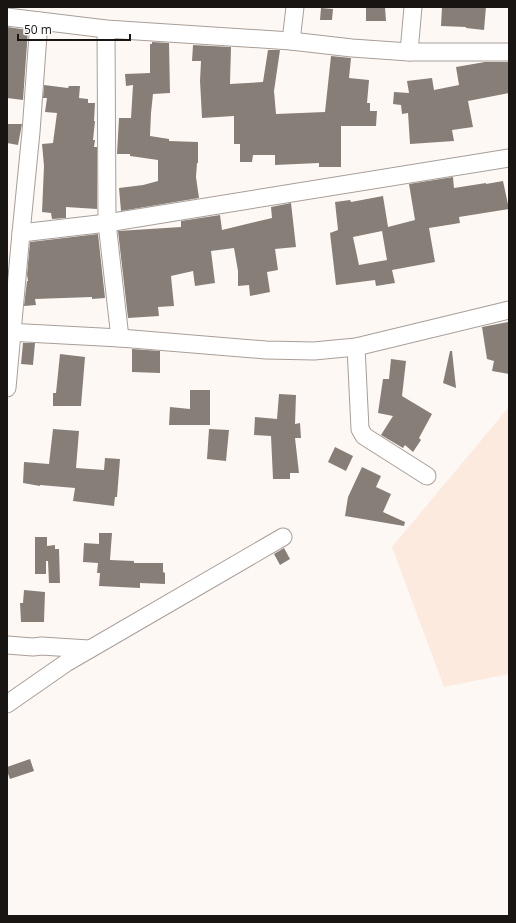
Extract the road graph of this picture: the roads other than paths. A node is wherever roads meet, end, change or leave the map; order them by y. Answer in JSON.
{"nodes":[{"id":1,"x":295,"y":7,"type":"edge"},
{"id":2,"x":413,"y":7,"type":"edge"},
{"id":3,"x":7,"y":18,"type":"edge"},
{"id":4,"x":39,"y":21,"type":"junction"},
{"id":5,"x":106,"y":29,"type":"junction"},
{"id":6,"x":291,"y":41,"type":"junction"},
{"id":7,"x":409,"y":52,"type":"junction"},
{"id":8,"x":509,"y":52,"type":"edge"},
{"id":9,"x":509,"y":158,"type":"edge"},
{"id":10,"x":107,"y":223,"type":"junction"},
{"id":11,"x":21,"y":233,"type":"junction"},
{"id":12,"x":509,"y":310,"type":"edge"},
{"id":13,"x":9,"y":333,"type":"edge"},
{"id":14,"x":120,"y":338,"type":"junction"},
{"id":15,"x":356,"y":347,"type":"junction"},
{"id":16,"x":7,"y":388,"type":"edge"},
{"id":17,"x":427,"y":476,"type":"dead end"},
{"id":18,"x":283,"y":536,"type":"dead end"},
{"id":19,"x":7,"y":645,"type":"edge"},
{"id":20,"x":89,"y":649,"type":"junction"},
{"id":21,"x":7,"y":704,"type":"edge"}],
"edges":[{"from":1,"to":6,"type":"street"},
{"from":2,"to":7,"type":"street"},
{"from":3,"to":4,"type":"street"},
{"from":4,"to":5,"type":"street"},
{"from":4,"to":11,"type":"street"},
{"from":5,"to":6,"type":"street"},
{"from":5,"to":10,"type":"street"},
{"from":6,"to":7,"type":"street"},
{"from":7,"to":8,"type":"street"},
{"from":9,"to":10,"type":"street"},
{"from":10,"to":11,"type":"street"},
{"from":10,"to":14,"type":"street"},
{"from":11,"to":13,"type":"street"},
{"from":12,"to":15,"type":"street"},
{"from":13,"to":14,"type":"street"},
{"from":13,"to":16,"type":"street"},
{"from":14,"to":15,"type":"street"},
{"from":15,"to":17,"type":"street"},
{"from":18,"to":20,"type":"street"},
{"from":19,"to":20,"type":"street"},
{"from":20,"to":21,"type":"street"}]}
